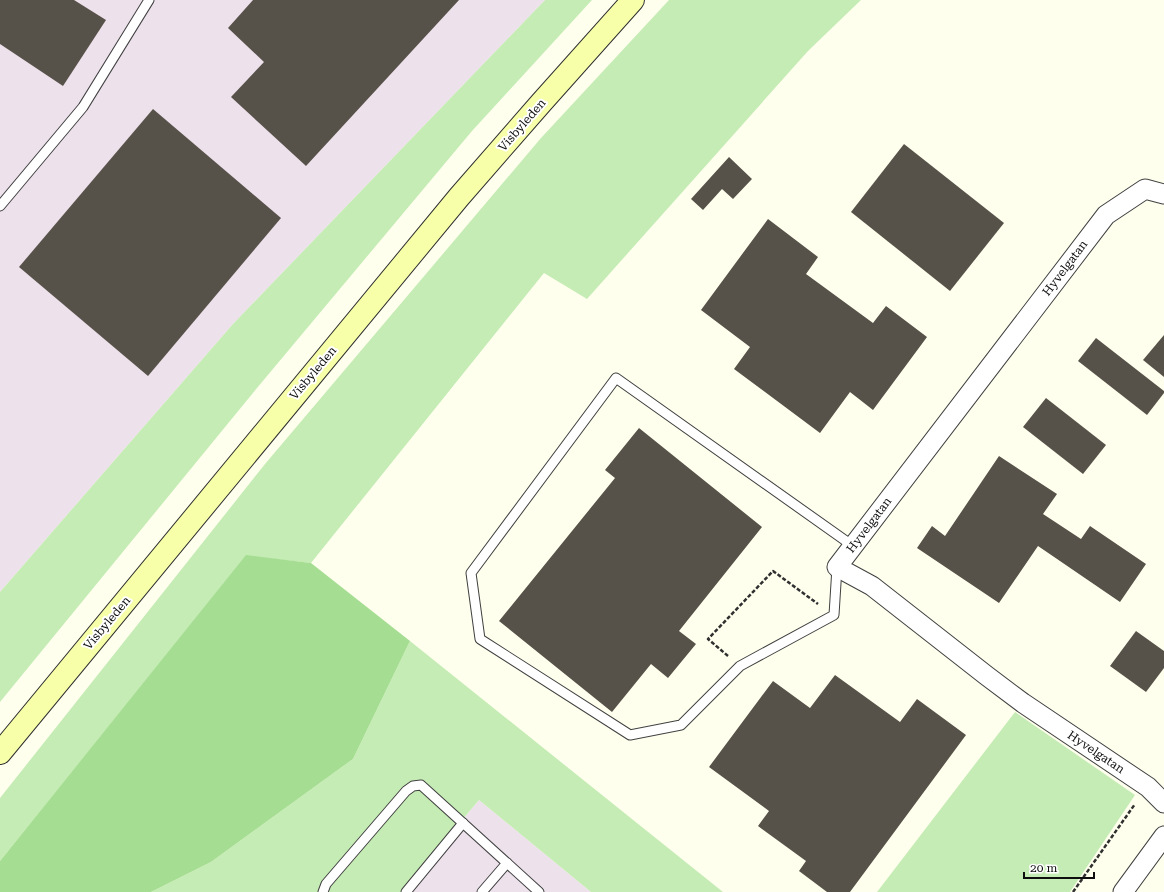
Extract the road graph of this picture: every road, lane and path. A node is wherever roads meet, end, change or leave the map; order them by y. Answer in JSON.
{"nodes":[{"id":1,"x":149,"y":0,"type":"edge"},
{"id":2,"x":634,"y":0,"type":"edge"},
{"id":3,"x":1164,"y":194,"type":"edge"},
{"id":4,"x":0,"y":206,"type":"edge"},
{"id":5,"x":853,"y":546,"type":"junction"},
{"id":6,"x":837,"y":567,"type":"junction"},
{"id":7,"x":834,"y":615,"type":"junction"},
{"id":8,"x":740,"y":666,"type":"junction"},
{"id":9,"x":0,"y":753,"type":"edge"},
{"id":10,"x":1148,"y":787,"type":"junction"},
{"id":11,"x":1164,"y":803,"type":"edge"},
{"id":12,"x":463,"y":823,"type":"junction"},
{"id":13,"x":1164,"y":836,"type":"edge"},
{"id":14,"x":507,"y":863,"type":"junction"},
{"id":15,"x":323,"y":892,"type":"edge"},
{"id":16,"x":406,"y":892,"type":"edge"},
{"id":17,"x":482,"y":892,"type":"edge"},
{"id":18,"x":539,"y":892,"type":"edge"},
{"id":19,"x":1073,"y":892,"type":"edge"},
{"id":20,"x":1123,"y":892,"type":"edge"}],
"edges":[{"from":1,"to":4,"type":"lane"},
{"from":2,"to":9,"type":"main road","name":"Visbyleden"},
{"from":3,"to":5,"type":"street","name":"Hyvelgatan"},
{"from":5,"to":6,"type":"street","name":"Hyvelgatan"},
{"from":5,"to":8,"type":"lane"},
{"from":6,"to":7,"type":"lane"},
{"from":6,"to":10,"type":"street","name":"Hyvelgatan"},
{"from":7,"to":8,"type":"lane"},
{"from":7,"to":8,"type":"path"},
{"from":10,"to":11,"type":"street","name":"Hyvelgatan"},
{"from":10,"to":19,"type":"path"},
{"from":12,"to":14,"type":"lane"},
{"from":12,"to":15,"type":"lane"},
{"from":12,"to":16,"type":"lane"},
{"from":13,"to":20,"type":"street"},
{"from":14,"to":17,"type":"lane"},
{"from":14,"to":18,"type":"lane"}]}
